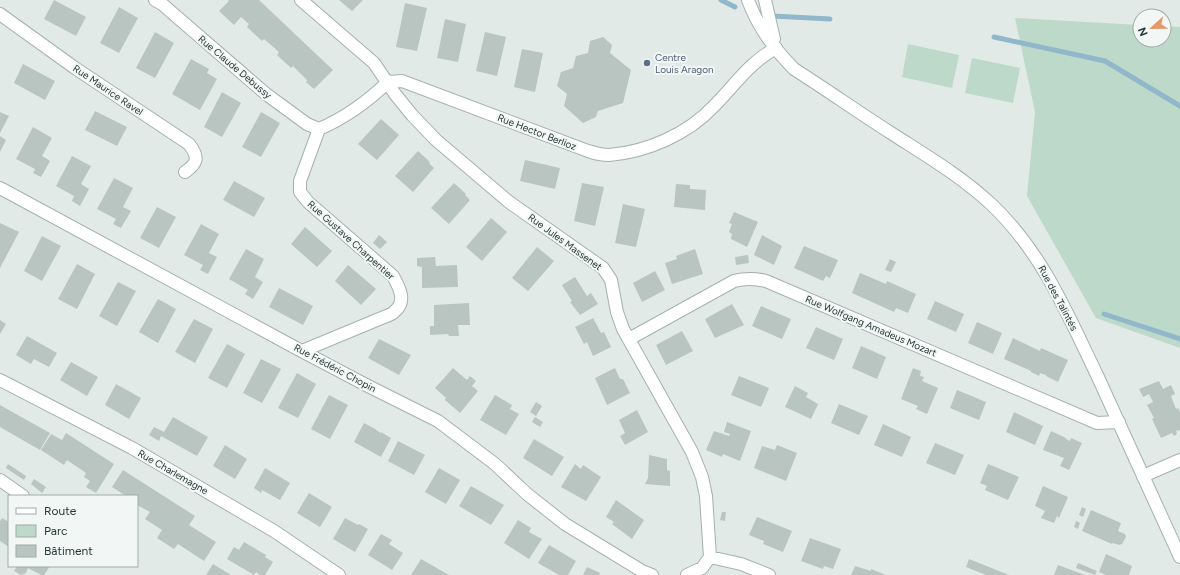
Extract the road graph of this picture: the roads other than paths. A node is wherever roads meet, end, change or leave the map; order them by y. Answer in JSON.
{"nodes":[{"id":1,"x":155,"y":0,"type":"edge"},
{"id":2,"x":300,"y":0,"type":"edge"},
{"id":3,"x":748,"y":0,"type":"edge"},
{"id":4,"x":765,"y":0,"type":"edge"},
{"id":5,"x":0,"y":14,"type":"edge"},
{"id":6,"x":776,"y":48,"type":"junction"},
{"id":7,"x":388,"y":82,"type":"junction"},
{"id":8,"x":319,"y":129,"type":"junction"},
{"id":9,"x":185,"y":172,"type":"dead end"},
{"id":10,"x":0,"y":188,"type":"edge"},
{"id":11,"x":629,"y":339,"type":"junction"},
{"id":12,"x":302,"y":351,"type":"junction"},
{"id":13,"x":0,"y":380,"type":"edge"},
{"id":14,"x":1118,"y":422,"type":"junction"},
{"id":15,"x":1180,"y":460,"type":"edge"},
{"id":16,"x":1143,"y":476,"type":"junction"},
{"id":17,"x":0,"y":480,"type":"edge"},
{"id":18,"x":22,"y":495,"type":"edge"},
{"id":19,"x":710,"y":557,"type":"junction"},
{"id":20,"x":1180,"y":557,"type":"edge"},
{"id":21,"x":339,"y":575,"type":"edge"},
{"id":22,"x":652,"y":575,"type":"edge"},
{"id":23,"x":687,"y":575,"type":"edge"},
{"id":24,"x":769,"y":575,"type":"edge"}],
"edges":[{"from":1,"to":8,"type":"street","name":"Rue Claude Debussy"},
{"from":2,"to":7,"type":"street"},
{"from":3,"to":6,"type":"street","name":"Rue des Talintés"},
{"from":4,"to":6,"type":"street","name":"Rue des Talintés"},
{"from":5,"to":9,"type":"street","name":"Rue Maurice Ravel"},
{"from":6,"to":7,"type":"street","name":"Rue Hector Berlioz"},
{"from":6,"to":14,"type":"street","name":"Rue des Talintés"},
{"from":7,"to":8,"type":"street"},
{"from":7,"to":11,"type":"street","name":"Rue Jules Massenet"},
{"from":8,"to":12,"type":"street","name":"Rue Gustave Charpentier"},
{"from":10,"to":12,"type":"street","name":"Rue Frédéric Chopin"},
{"from":11,"to":14,"type":"street","name":"Rue Wolfgang Amadeus Mozart"},
{"from":11,"to":19,"type":"street","name":"Rue Jules Massenet"},
{"from":12,"to":22,"type":"street","name":"Rue Frédéric Chopin"},
{"from":13,"to":21,"type":"street","name":"Rue Charlemagne"},
{"from":14,"to":16,"type":"street","name":"Rue des Talintés"},
{"from":15,"to":16,"type":"street"},
{"from":16,"to":20,"type":"street","name":"Rue des Talintés"},
{"from":17,"to":18,"type":"street"},
{"from":19,"to":23,"type":"street"},
{"from":19,"to":24,"type":"street"}]}
